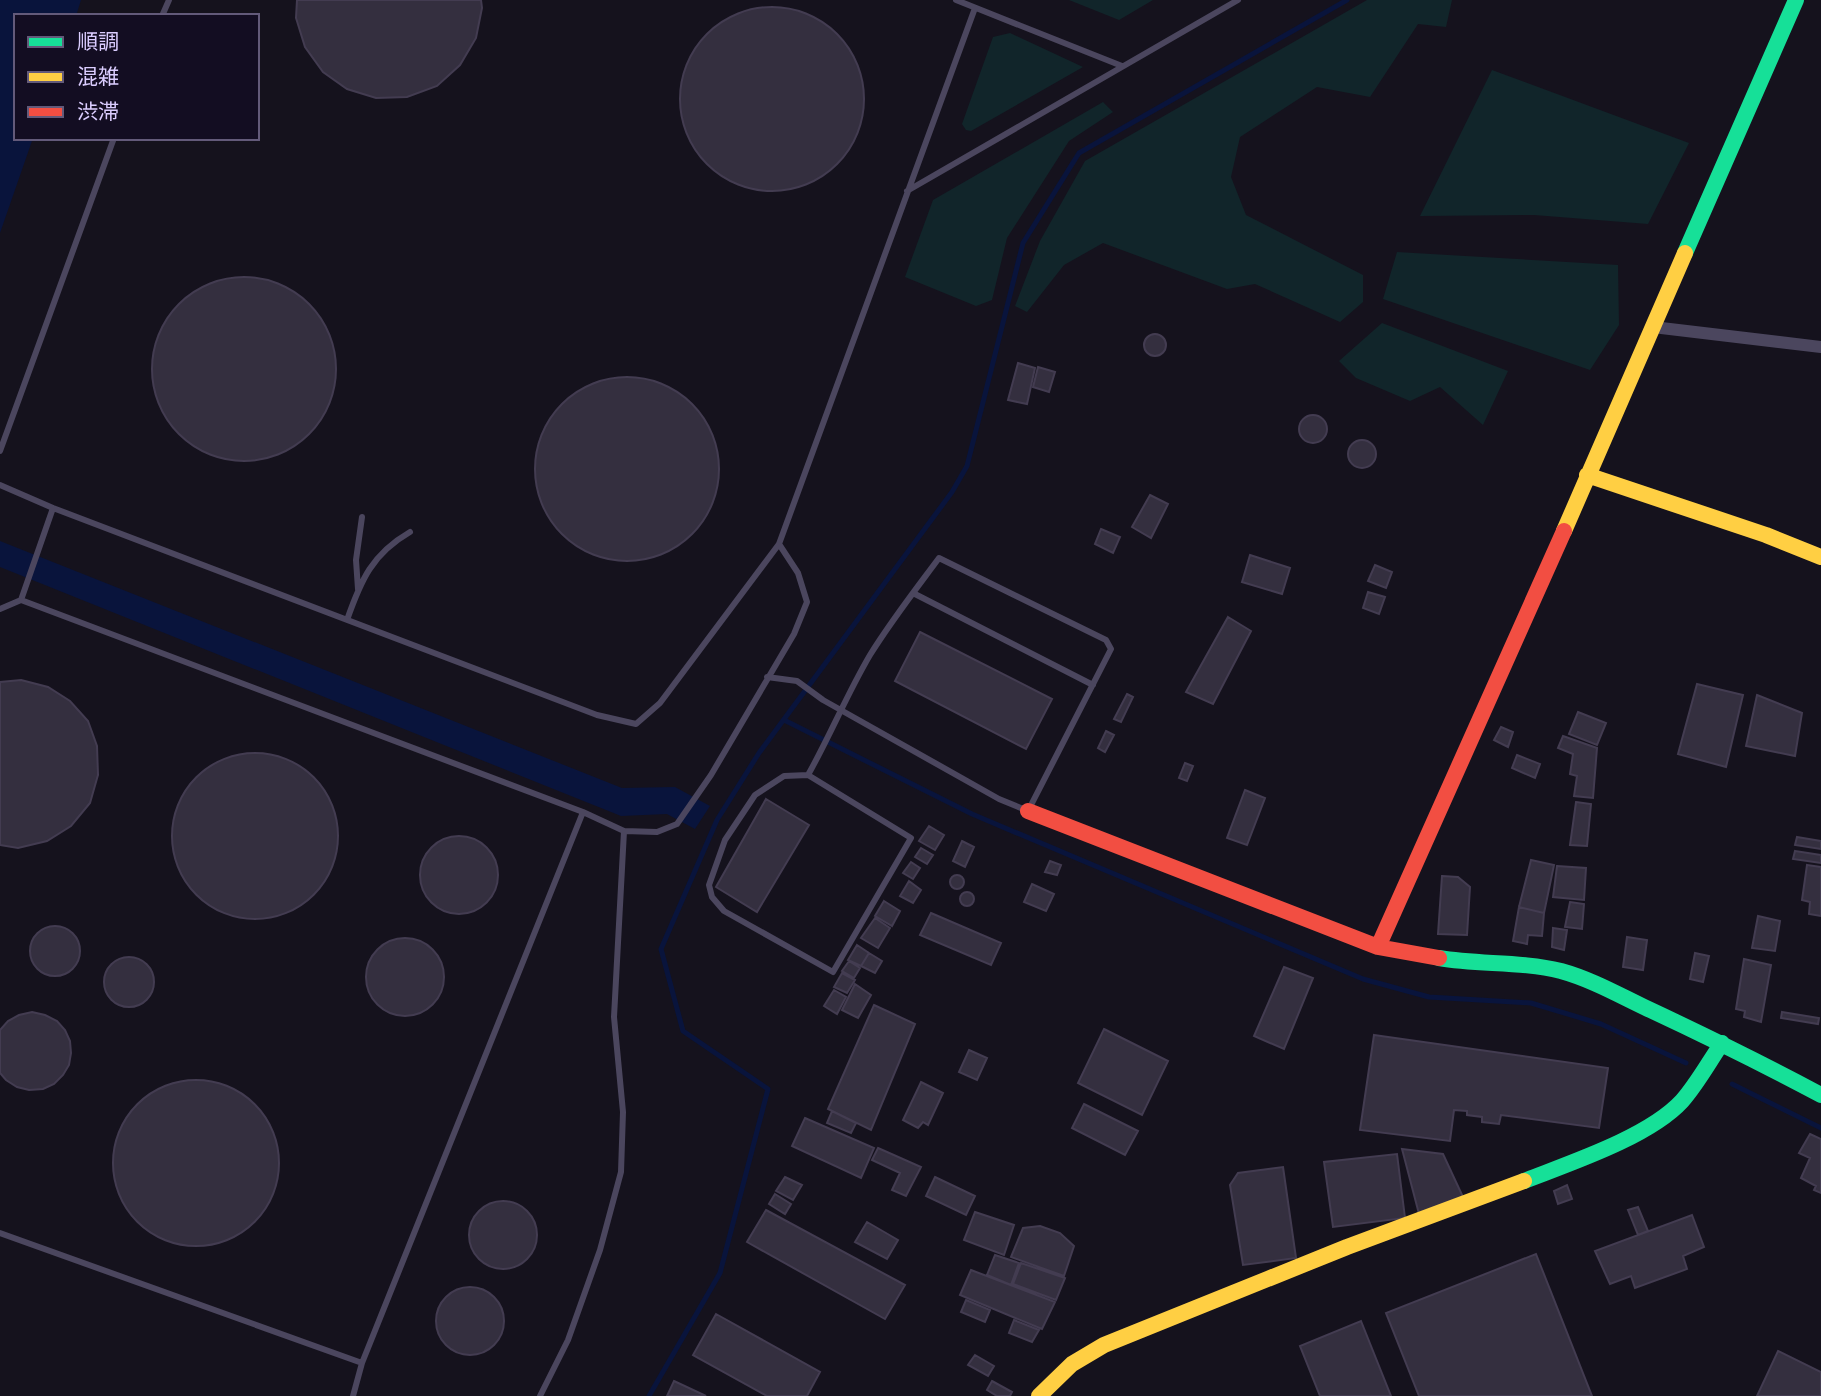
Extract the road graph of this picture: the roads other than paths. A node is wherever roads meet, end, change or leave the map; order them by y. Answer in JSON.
{"nodes":[{"id":1,"x":956,"y":0,"type":"edge"},
{"id":2,"x":1238,"y":0,"type":"edge"},
{"id":3,"x":1796,"y":0,"type":"edge"},
{"id":4,"x":975,"y":8,"type":"junction"},
{"id":5,"x":1122,"y":66,"type":"junction"},
{"id":6,"x":113,"y":140,"type":"edge"},
{"id":7,"x":907,"y":191,"type":"junction"},
{"id":8,"x":1653,"y":327,"type":"junction"},
{"id":9,"x":1821,"y":347,"type":"edge"},
{"id":10,"x":0,"y":451,"type":"edge"},
{"id":11,"x":1587,"y":475,"type":"junction"},
{"id":12,"x":0,"y":485,"type":"edge"},
{"id":13,"x":53,"y":508,"type":"junction"},
{"id":14,"x":362,"y":517,"type":"dead end"},
{"id":15,"x":410,"y":532,"type":"dead end"},
{"id":16,"x":779,"y":544,"type":"junction"},
{"id":17,"x":1821,"y":558,"type":"edge"},
{"id":18,"x":358,"y":591,"type":"junction"},
{"id":19,"x":913,"y":593,"type":"junction"},
{"id":20,"x":21,"y":600,"type":"junction"},
{"id":21,"x":0,"y":609,"type":"edge"},
{"id":22,"x":347,"y":620,"type":"junction"},
{"id":23,"x":767,"y":677,"type":"junction"},
{"id":24,"x":1093,"y":685,"type":"junction"},
{"id":25,"x":842,"y":710,"type":"junction"},
{"id":26,"x":808,"y":775,"type":"junction"},
{"id":27,"x":1028,"y":811,"type":"junction"},
{"id":28,"x":583,"y":812,"type":"junction"},
{"id":29,"x":624,"y":831,"type":"junction"},
{"id":30,"x":1378,"y":947,"type":"junction"},
{"id":31,"x":1722,"y":1043,"type":"junction"},
{"id":32,"x":1821,"y":1096,"type":"edge"},
{"id":33,"x":0,"y":1233,"type":"edge"},
{"id":34,"x":362,"y":1363,"type":"junction"},
{"id":35,"x":353,"y":1396,"type":"edge"},
{"id":36,"x":540,"y":1396,"type":"edge"},
{"id":37,"x":1039,"y":1396,"type":"edge"}],
"edges":[{"from":1,"to":4,"type":"lane"},
{"from":2,"to":5,"type":"lane"},
{"from":3,"to":8,"type":"street"},
{"from":4,"to":5,"type":"lane"},
{"from":4,"to":7,"type":"lane"},
{"from":5,"to":7,"type":"lane"},
{"from":6,"to":10,"type":"lane"},
{"from":7,"to":16,"type":"lane"},
{"from":8,"to":9,"type":"street"},
{"from":8,"to":11,"type":"street"},
{"from":11,"to":17,"type":"street"},
{"from":11,"to":30,"type":"street"},
{"from":12,"to":13,"type":"lane"},
{"from":13,"to":20,"type":"lane"},
{"from":13,"to":22,"type":"lane"},
{"from":14,"to":18,"type":"lane"},
{"from":15,"to":18,"type":"lane"},
{"from":16,"to":22,"type":"lane"},
{"from":16,"to":23,"type":"lane"},
{"from":18,"to":22,"type":"lane"},
{"from":19,"to":24,"type":"lane"},
{"from":19,"to":24,"type":"lane"},
{"from":19,"to":25,"type":"lane"},
{"from":20,"to":21,"type":"lane"},
{"from":20,"to":28,"type":"lane"},
{"from":23,"to":25,"type":"lane"},
{"from":23,"to":29,"type":"lane"},
{"from":24,"to":27,"type":"lane"},
{"from":25,"to":26,"type":"lane"},
{"from":25,"to":27,"type":"lane"},
{"from":26,"to":26,"type":"lane"},
{"from":27,"to":30,"type":"street"},
{"from":28,"to":29,"type":"lane"},
{"from":28,"to":34,"type":"lane"},
{"from":29,"to":36,"type":"lane"},
{"from":30,"to":31,"type":"street"},
{"from":31,"to":32,"type":"street"},
{"from":31,"to":37,"type":"street"},
{"from":33,"to":34,"type":"lane"},
{"from":34,"to":35,"type":"lane"}]}
